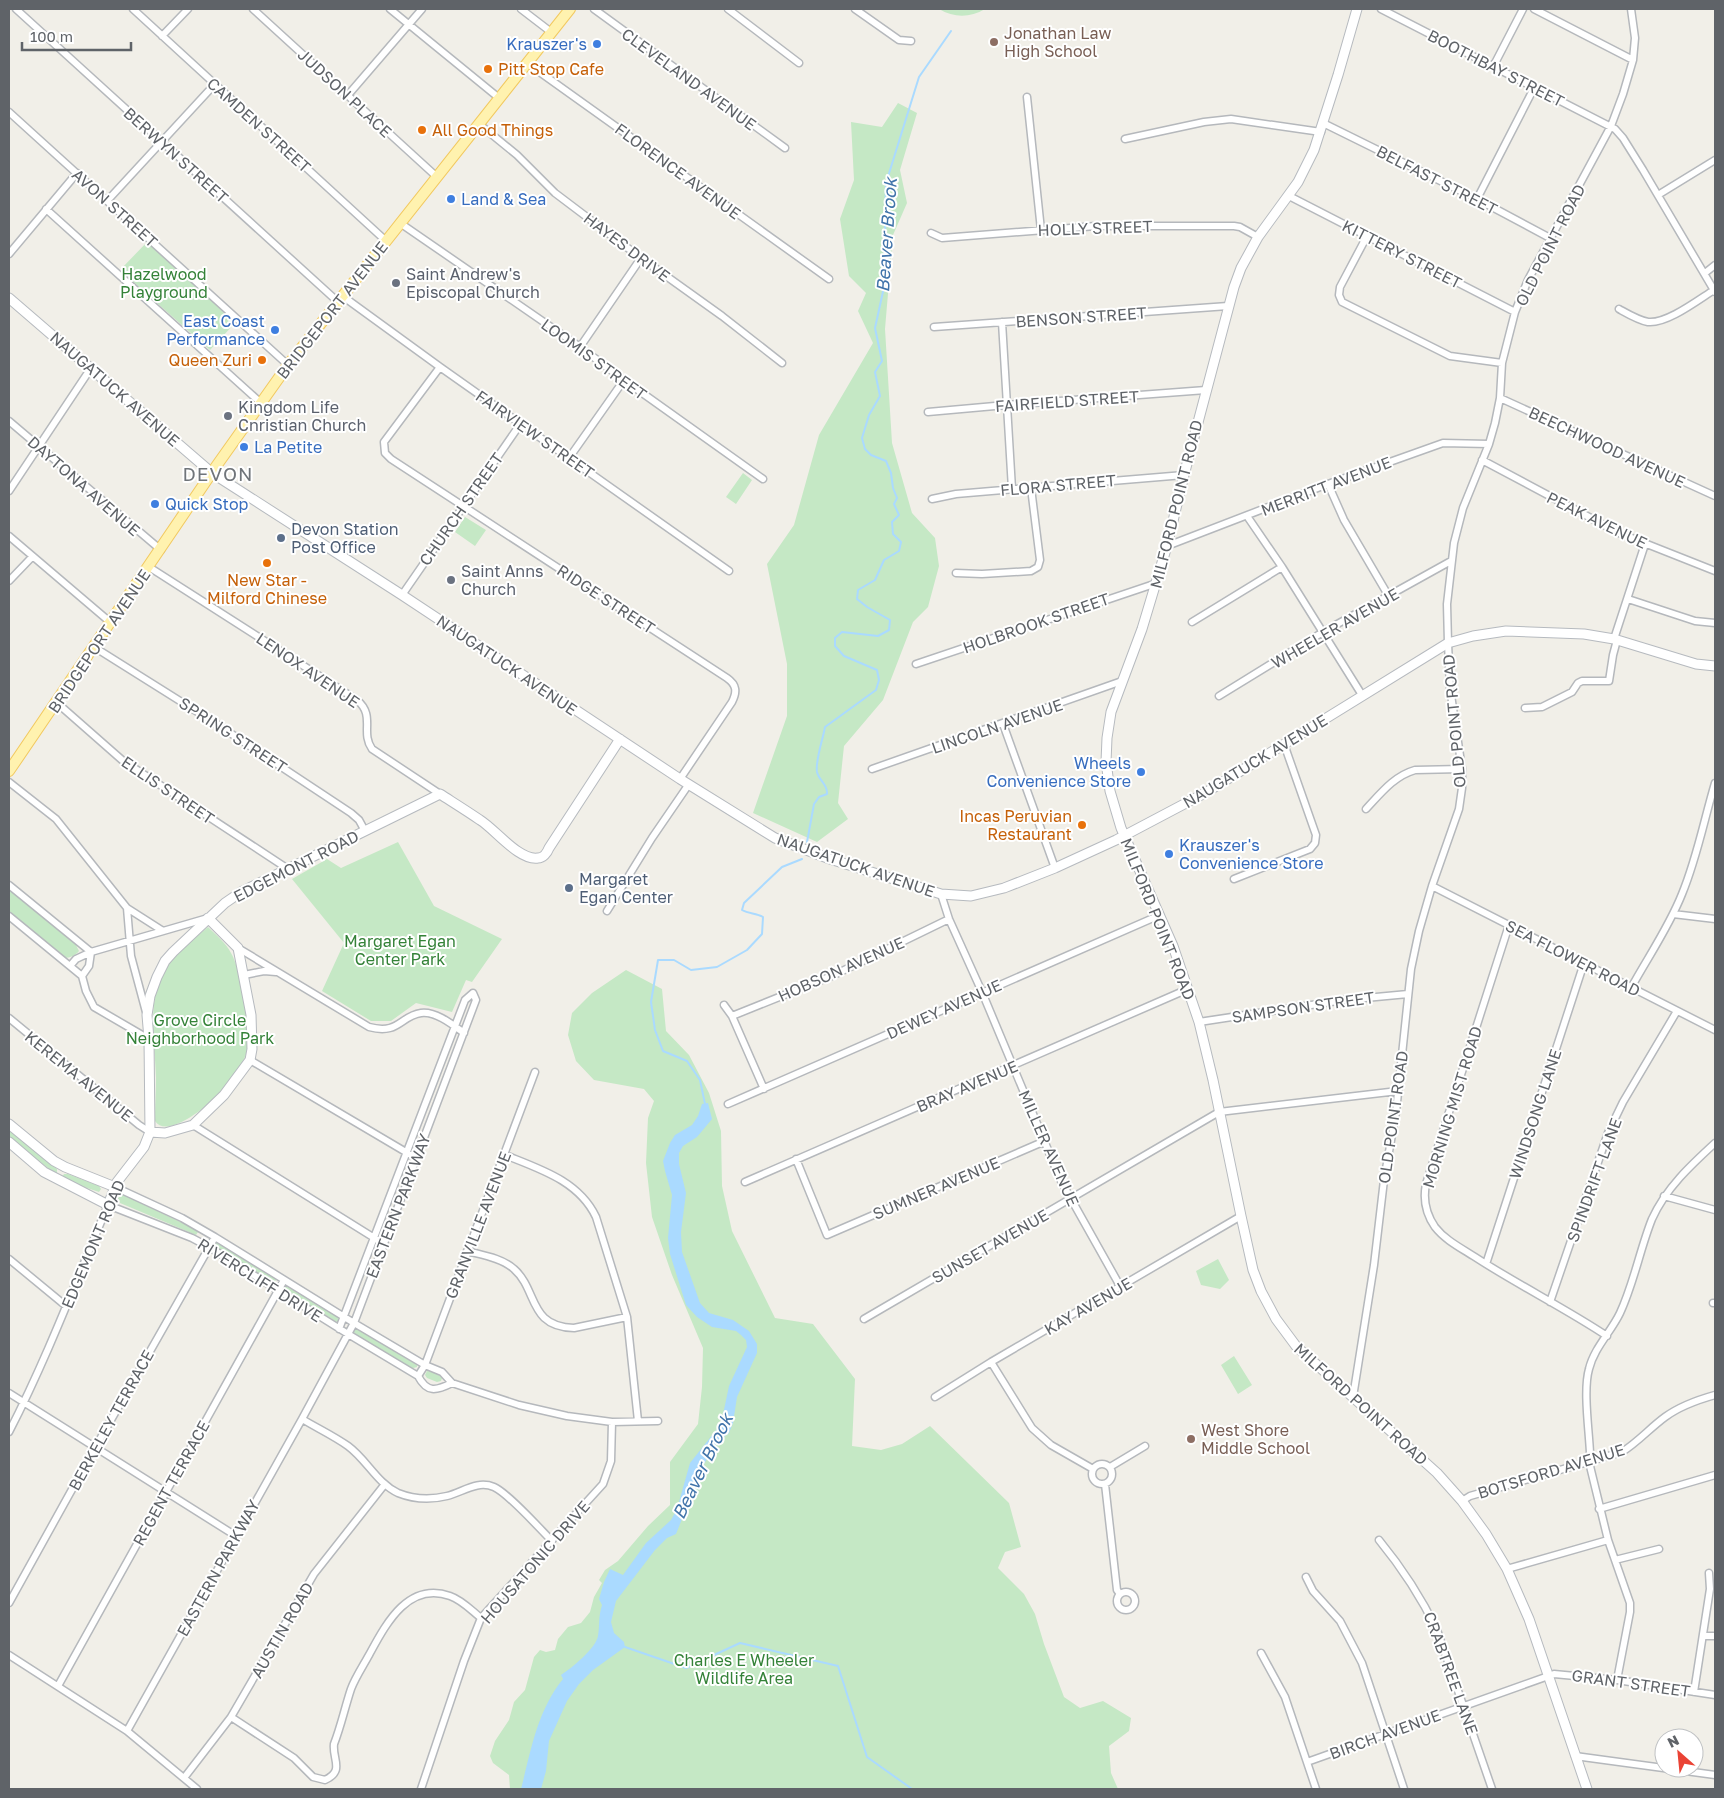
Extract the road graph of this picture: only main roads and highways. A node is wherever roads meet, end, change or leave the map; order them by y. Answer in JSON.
{"nodes":[{"id":1,"x":570,"y":9,"type":"edge"},
{"id":2,"x":9,"y":771,"type":"edge"}],
"edges":[{"from":1,"to":2,"type":"main road","name":"BRIDGEPORT AVENUE"}]}
